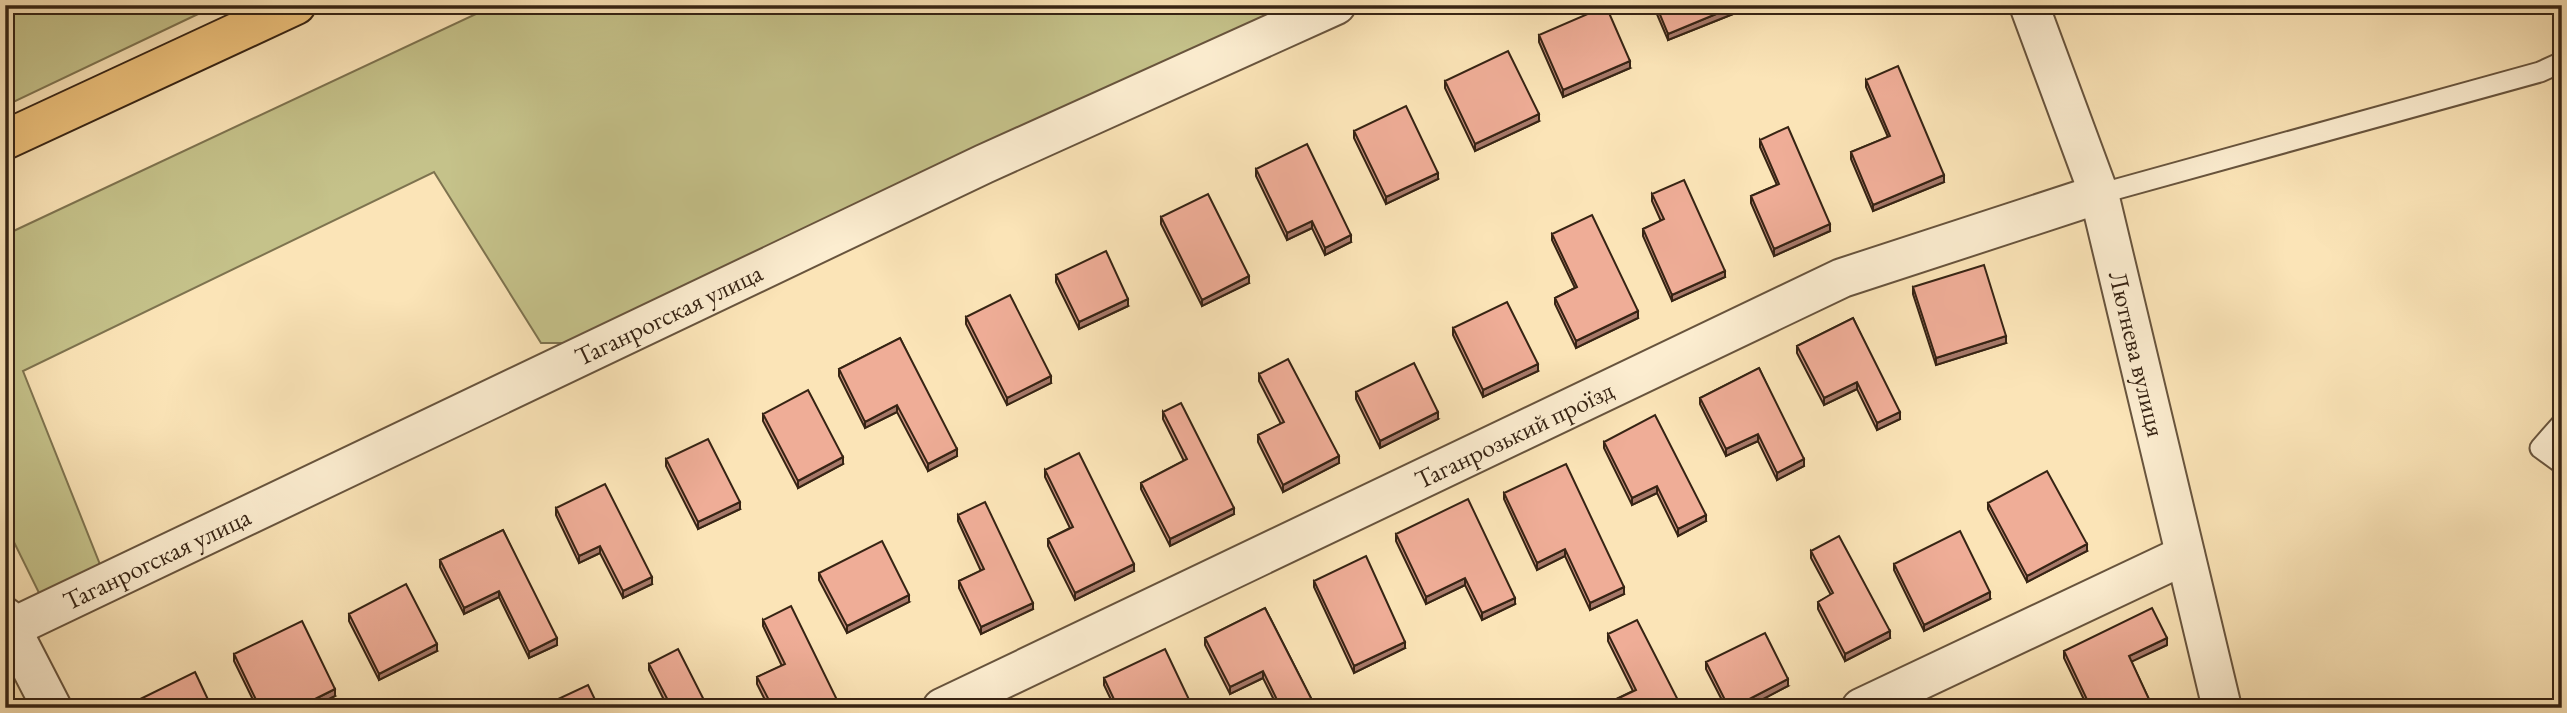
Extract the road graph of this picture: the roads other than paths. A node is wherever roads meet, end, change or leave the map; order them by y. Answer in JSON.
{"nodes":[{"id":1,"x":296,"y":5,"type":"edge"},
{"id":2,"x":1336,"y":5,"type":"edge"},
{"id":3,"x":2029,"y":5,"type":"edge"},
{"id":4,"x":2562,"y":62,"type":"edge"},
{"id":5,"x":5,"y":140,"type":"edge"},
{"id":6,"x":2099,"y":194,"type":"junction"},
{"id":7,"x":2562,"y":423,"type":"edge"},
{"id":8,"x":2562,"y":464,"type":"edge"},
{"id":9,"x":2185,"y":555,"type":"junction"},
{"id":10,"x":7,"y":625,"type":"edge"},
{"id":11,"x":52,"y":708,"type":"edge"},
{"id":12,"x":942,"y":708,"type":"edge"},
{"id":13,"x":1861,"y":708,"type":"edge"},
{"id":14,"x":2222,"y":708,"type":"edge"}],
"edges":[{"from":1,"to":5,"type":"highway"},
{"from":2,"to":10,"type":"street","name":"Таганрогская улица"},
{"from":3,"to":6,"type":"street","name":"Лютнева вулиця"},
{"from":4,"to":6,"type":"lane"},
{"from":6,"to":9,"type":"street","name":"Лютнева вулиця"},
{"from":6,"to":12,"type":"street","name":"Таганрозький проїзд"},
{"from":7,"to":8,"type":"lane"},
{"from":9,"to":13,"type":"street"},
{"from":9,"to":14,"type":"street","name":"Лютнева вулиця"},
{"from":10,"to":11,"type":"street"}]}
